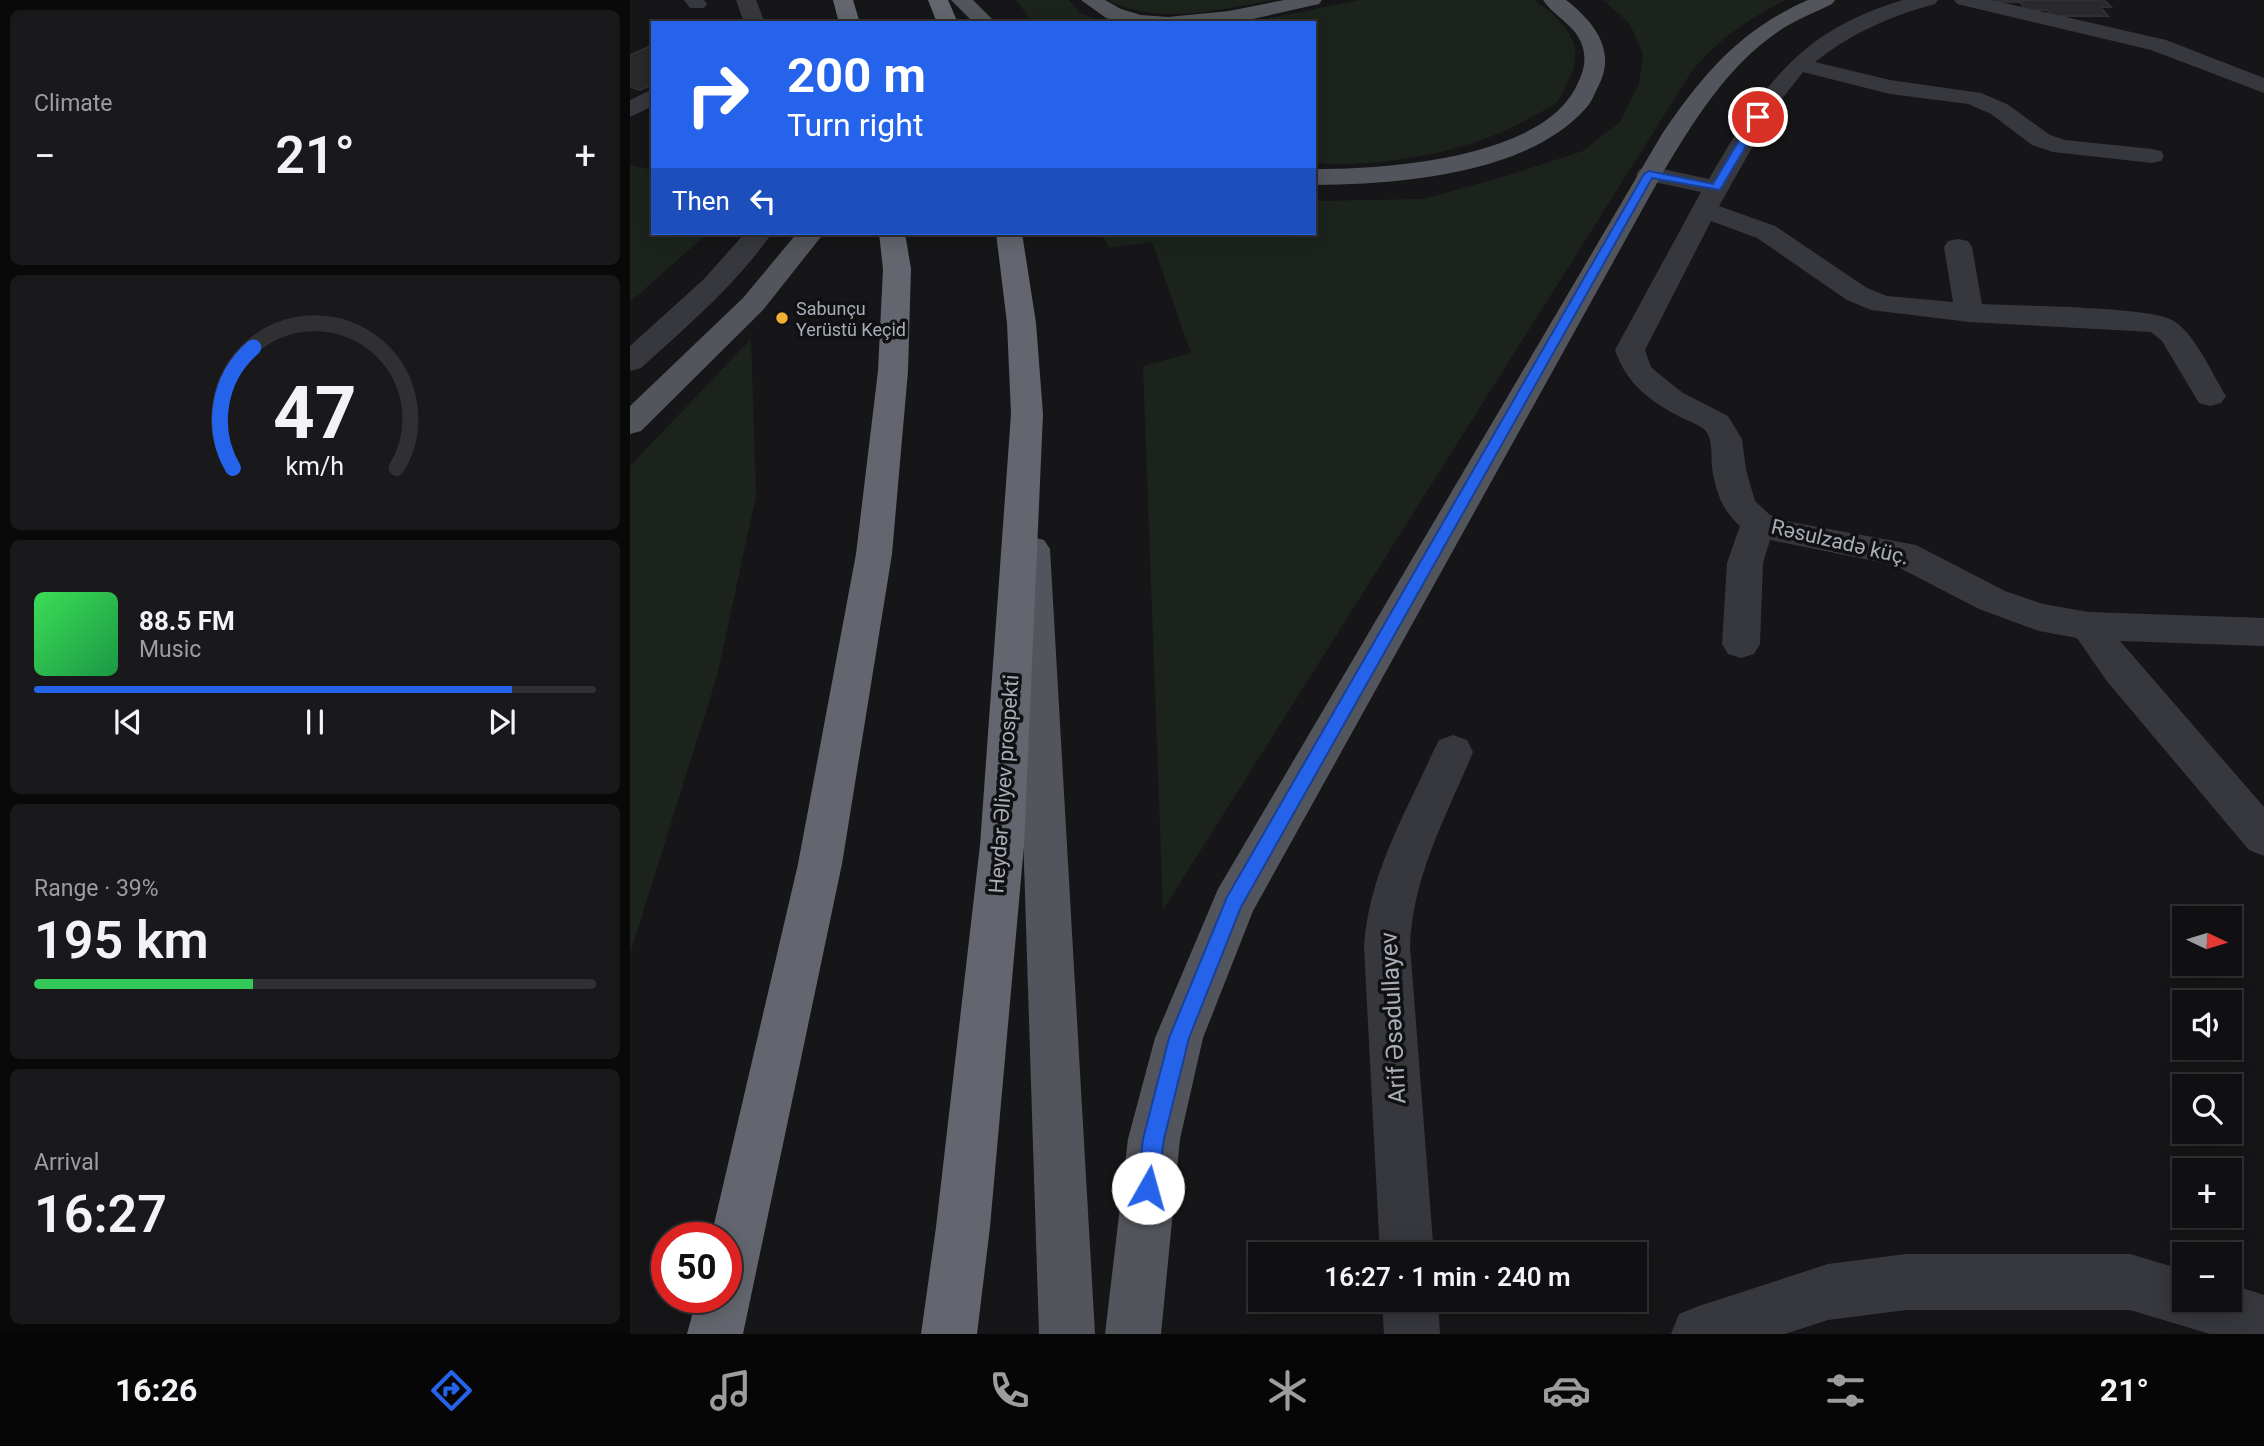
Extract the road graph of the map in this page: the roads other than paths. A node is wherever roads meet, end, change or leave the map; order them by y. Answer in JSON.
{"nodes":[{"id":1,"x":746,"y":0,"type":"edge"},
{"id":2,"x":843,"y":0,"type":"edge"},
{"id":3,"x":938,"y":0,"type":"edge"},
{"id":4,"x":961,"y":0,"type":"edge"},
{"id":5,"x":1091,"y":0,"type":"edge"},
{"id":6,"x":1312,"y":0,"type":"edge"},
{"id":7,"x":1553,"y":0,"type":"edge"},
{"id":8,"x":1825,"y":0,"type":"edge"},
{"id":9,"x":1928,"y":0,"type":"edge"},
{"id":10,"x":1964,"y":0,"type":"edge"},
{"id":11,"x":754,"y":21,"type":"edge"},
{"id":12,"x":849,"y":21,"type":"edge"},
{"id":13,"x":947,"y":21,"type":"edge"},
{"id":14,"x":984,"y":21,"type":"edge"},
{"id":15,"x":1166,"y":21,"type":"edge"},
{"id":16,"x":1190,"y":21,"type":"edge"},
{"id":17,"x":1800,"y":65,"type":"junction"},
{"id":18,"x":2264,"y":86,"type":"edge"},
{"id":19,"x":2152,"y":156,"type":"dead end"},
{"id":20,"x":1649,"y":174,"type":"junction"},
{"id":21,"x":1316,"y":177,"type":"edge"},
{"id":22,"x":1710,"y":198,"type":"junction"},
{"id":23,"x":758,"y":235,"type":"edge"},
{"id":24,"x":809,"y":235,"type":"edge"},
{"id":25,"x":892,"y":235,"type":"edge"},
{"id":26,"x":1009,"y":235,"type":"edge"},
{"id":27,"x":1958,"y":247,"type":"dead end"},
{"id":28,"x":1969,"y":313,"type":"junction"},
{"id":29,"x":630,"y":362,"type":"edge"},
{"id":30,"x":2210,"y":396,"type":"dead end"},
{"id":31,"x":1027,"y":414,"type":"junction"},
{"id":32,"x":630,"y":424,"type":"edge"},
{"id":33,"x":1758,"y":523,"type":"junction"},
{"id":34,"x":2089,"y":626,"type":"junction"},
{"id":35,"x":2264,"y":632,"type":"edge"},
{"id":36,"x":1741,"y":644,"type":"dead end"},
{"id":37,"x":1453,"y":752,"type":"dead end"},
{"id":38,"x":2264,"y":837,"type":"edge"},
{"id":39,"x":741,"y":1222,"type":"edge"},
{"id":40,"x":1406,"y":1242,"type":"edge"},
{"id":41,"x":2172,"y":1294,"type":"edge"},
{"id":42,"x":1411,"y":1312,"type":"edge"},
{"id":43,"x":2229,"y":1312,"type":"edge"},
{"id":44,"x":721,"y":1313,"type":"edge"},
{"id":45,"x":2259,"y":1321,"type":"dead end"},
{"id":46,"x":715,"y":1334,"type":"edge"},
{"id":47,"x":949,"y":1334,"type":"edge"},
{"id":48,"x":1067,"y":1334,"type":"edge"},
{"id":49,"x":1133,"y":1334,"type":"edge"},
{"id":50,"x":1412,"y":1334,"type":"edge"},
{"id":51,"x":1699,"y":1334,"type":"edge"}],
"edges":[{"from":1,"to":11,"type":"street"},
{"from":2,"to":12,"type":"highway"},
{"from":3,"to":13,"type":"highway"},
{"from":4,"to":14,"type":"main road"},
{"from":5,"to":15,"type":"main road"},
{"from":6,"to":16,"type":"main road"},
{"from":7,"to":21,"type":"main road"},
{"from":8,"to":20,"type":"main road"},
{"from":9,"to":17,"type":"street"},
{"from":10,"to":18,"type":"street"},
{"from":17,"to":19,"type":"street"},
{"from":17,"to":22,"type":"street"},
{"from":20,"to":22,"type":"street"},
{"from":20,"to":49,"type":"main road"},
{"from":22,"to":28,"type":"street"},
{"from":22,"to":33,"type":"street","name":"Rəsulzadə küç."},
{"from":23,"to":29,"type":"street"},
{"from":24,"to":32,"type":"main road"},
{"from":25,"to":39,"type":"highway"},
{"from":26,"to":31,"type":"highway","name":"Heydər Əliyev prospekti"},
{"from":27,"to":28,"type":"street"},
{"from":28,"to":30,"type":"street"},
{"from":31,"to":47,"type":"highway","name":"Heydər Əliyev prospekti"},
{"from":31,"to":48,"type":"main road"},
{"from":33,"to":34,"type":"street","name":"Rəsulzadə küç."},
{"from":33,"to":36,"type":"street"},
{"from":34,"to":35,"type":"street","name":"Rəsulzadə küç."},
{"from":34,"to":38,"type":"street"},
{"from":37,"to":40,"type":"street","name":"Arif Əsədullayev"},
{"from":41,"to":51,"type":"street"},
{"from":42,"to":50,"type":"street"},
{"from":43,"to":45,"type":"street"},
{"from":44,"to":46,"type":"highway"}]}
